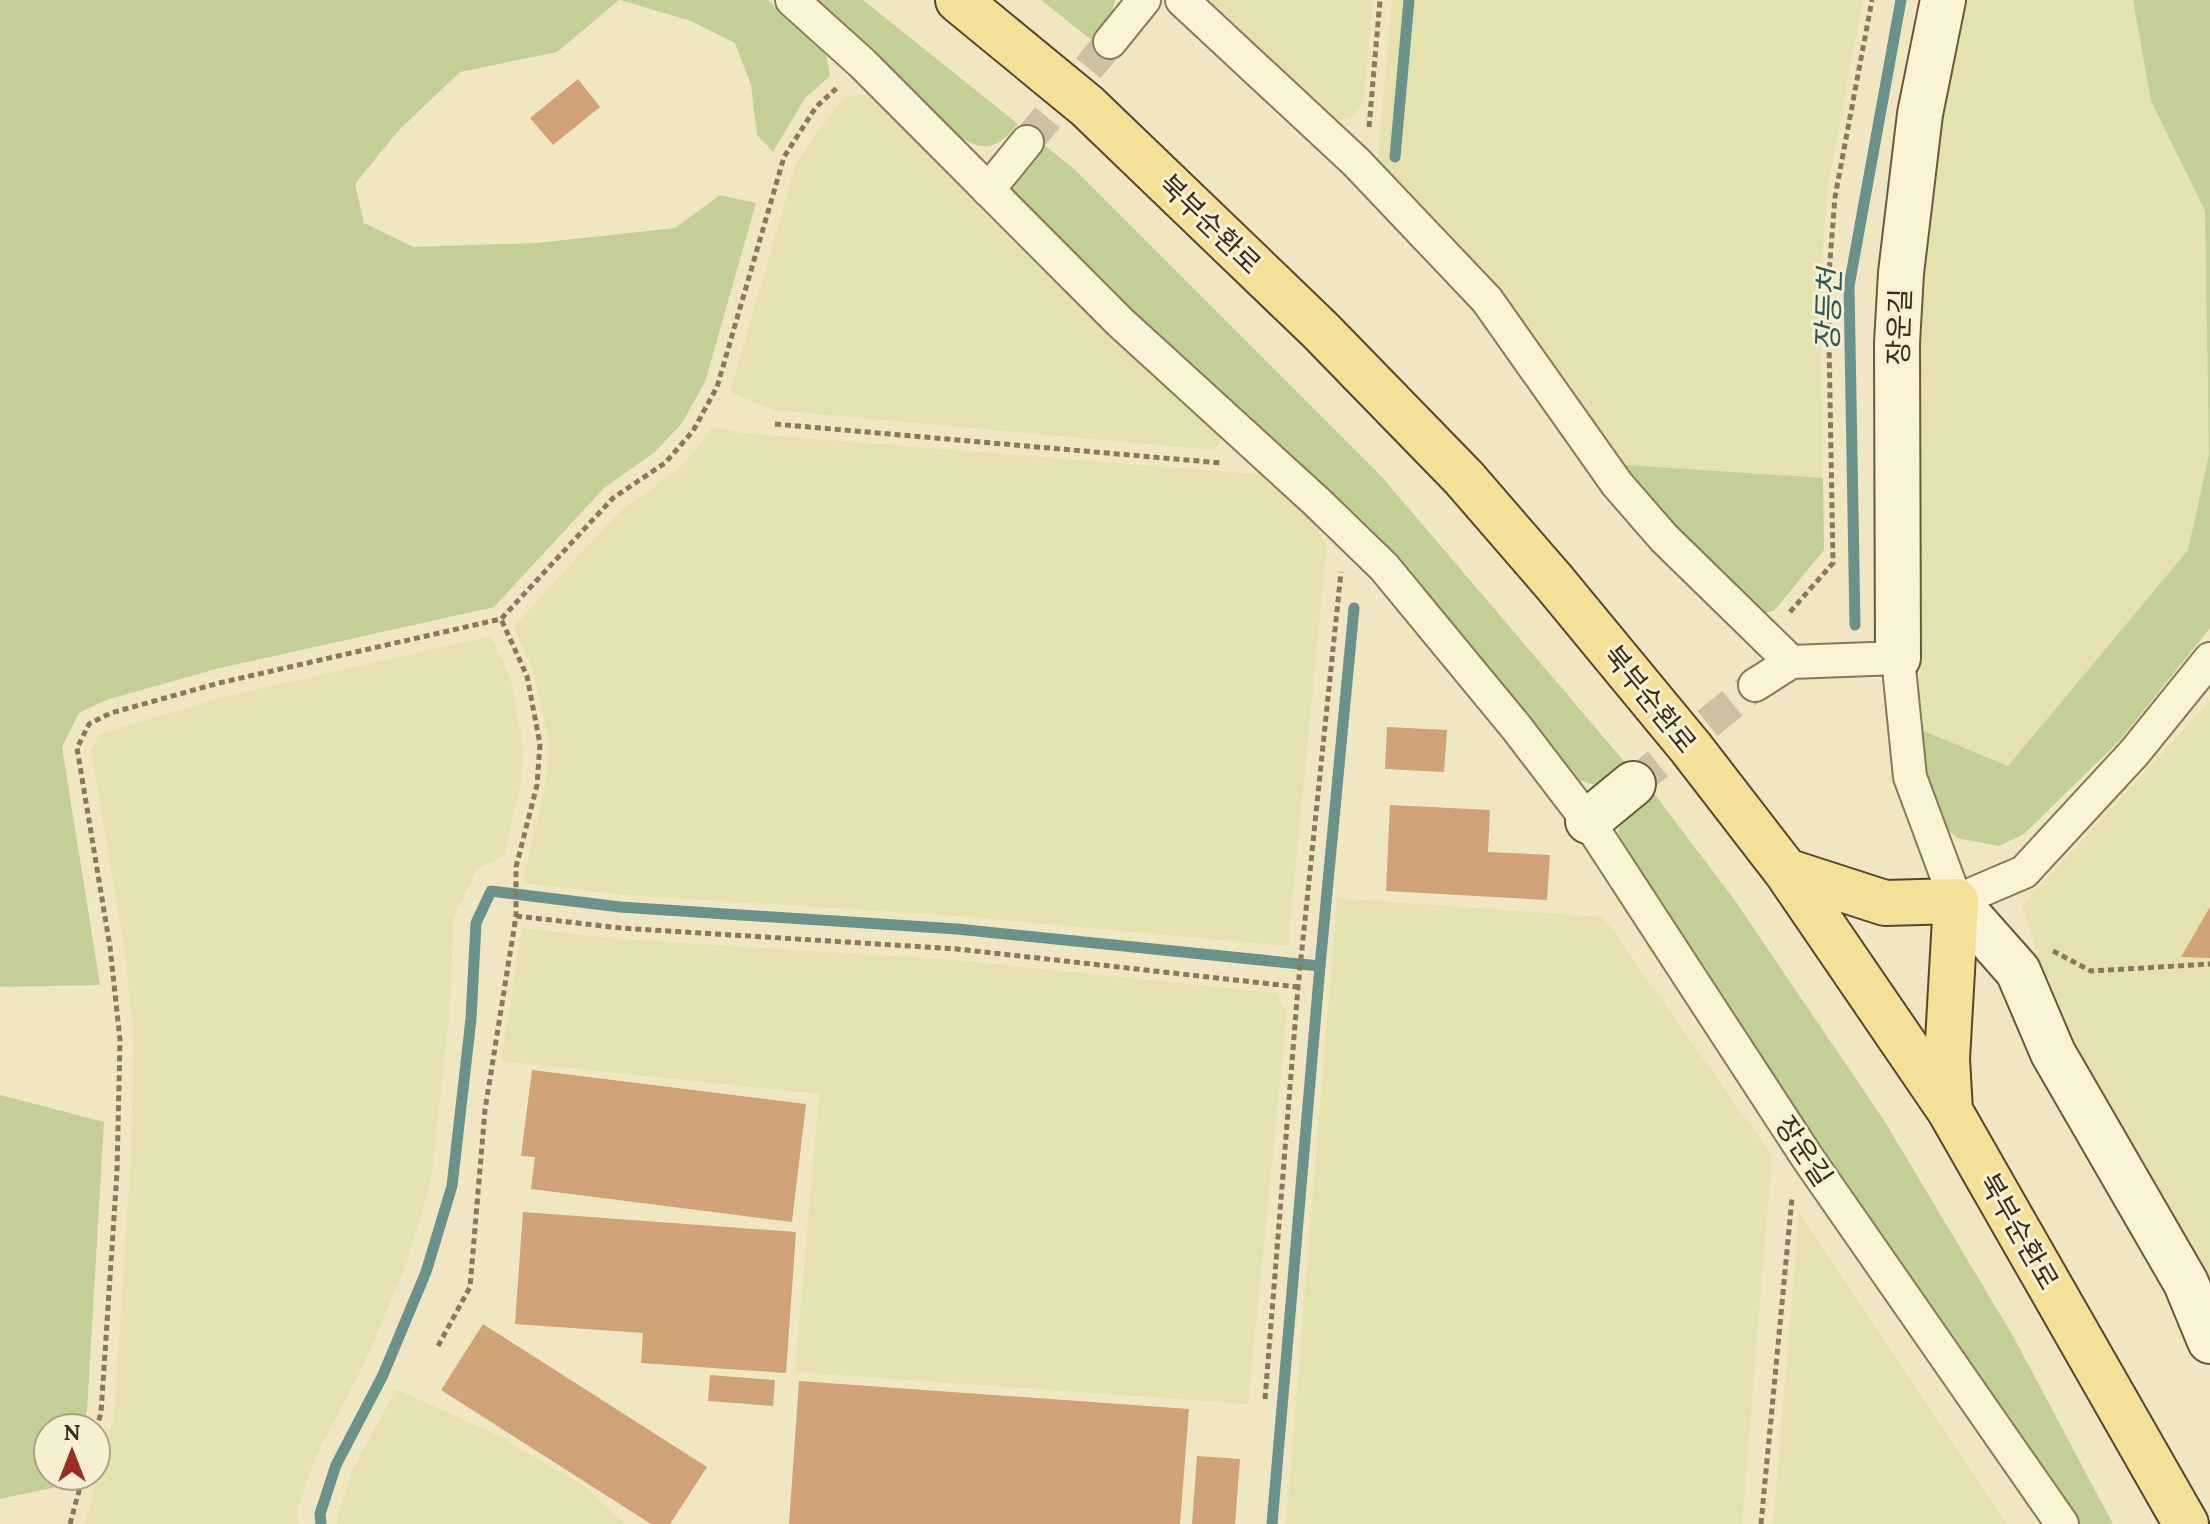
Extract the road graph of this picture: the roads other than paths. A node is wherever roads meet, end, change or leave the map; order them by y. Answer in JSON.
{"nodes":[{"id":1,"x":792,"y":0,"type":"edge"},
{"id":2,"x":958,"y":0,"type":"edge"},
{"id":3,"x":1144,"y":0,"type":"edge"},
{"id":4,"x":1182,"y":0,"type":"edge"},
{"id":5,"x":1943,"y":0,"type":"edge"},
{"id":6,"x":1110,"y":42,"type":"tunnel mouth"},
{"id":7,"x":1027,"y":142,"type":"tunnel mouth"},
{"id":8,"x":988,"y":190,"type":"junction"},
{"id":9,"x":1898,"y":658,"type":"junction"},
{"id":10,"x":2210,"y":659,"type":"edge"},
{"id":11,"x":1791,"y":662,"type":"junction"},
{"id":12,"x":1755,"y":685,"type":"tunnel mouth"},
{"id":13,"x":1633,"y":784,"type":"tunnel mouth"},
{"id":14,"x":1588,"y":821,"type":"junction"},
{"id":15,"x":1786,"y":871,"type":"junction"},
{"id":16,"x":1956,"y":901,"type":"junction"},
{"id":17,"x":1950,"y":1111,"type":"junction"},
{"id":18,"x":2210,"y":1341,"type":"edge"},
{"id":19,"x":2062,"y":1524,"type":"edge"},
{"id":20,"x":2186,"y":1524,"type":"edge"}],
"edges":[{"from":1,"to":8,"type":"street","name":"장운길"},
{"from":2,"to":15,"type":"main road","name":"북부순환로"},
{"from":3,"to":6,"type":"street"},
{"from":4,"to":11,"type":"street"},
{"from":5,"to":9,"type":"street","name":"장운길"},
{"from":7,"to":8,"type":"street"},
{"from":8,"to":14,"type":"street","name":"장운길"},
{"from":9,"to":11,"type":"street"},
{"from":9,"to":16,"type":"street","name":"장운길"},
{"from":10,"to":16,"type":"street"},
{"from":11,"to":12,"type":"street"},
{"from":13,"to":14,"type":"street"},
{"from":14,"to":19,"type":"street","name":"장운길"},
{"from":15,"to":16,"type":"main road"},
{"from":15,"to":17,"type":"main road","name":"북부순환로"},
{"from":16,"to":17,"type":"main road"},
{"from":16,"to":18,"type":"street","name":"장운길"},
{"from":17,"to":20,"type":"main road","name":"북부순환로"}]}
